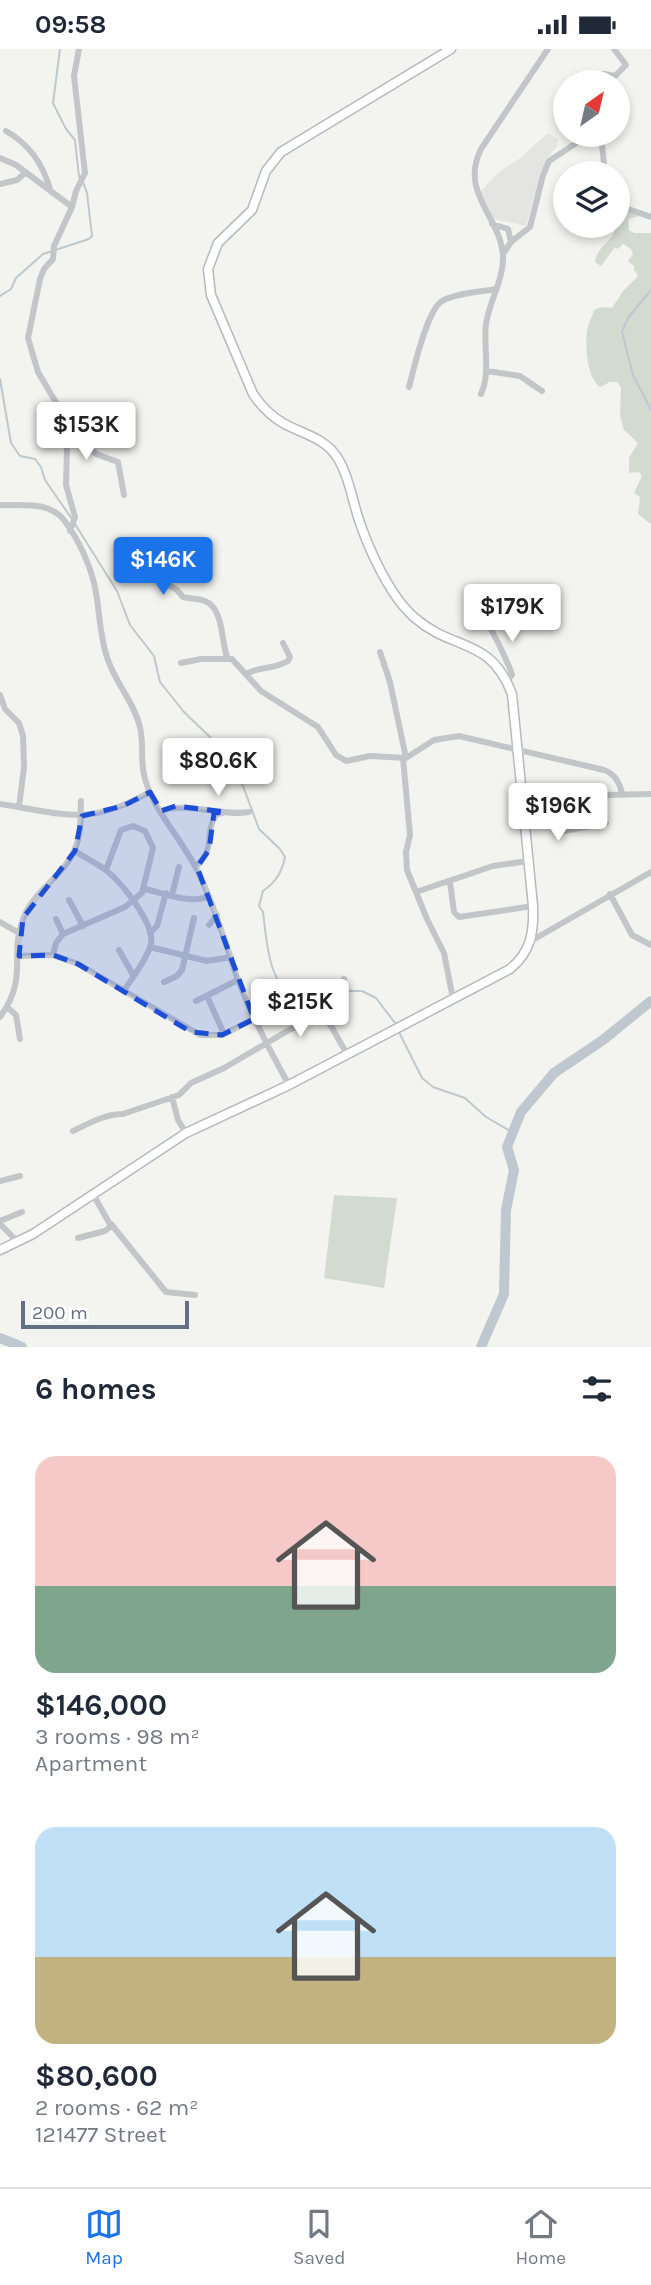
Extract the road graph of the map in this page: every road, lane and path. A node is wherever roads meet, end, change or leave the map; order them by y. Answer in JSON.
{"nodes":[{"id":1,"x":79,"y":49,"type":"edge"},
{"id":2,"x":451,"y":49,"type":"edge"},
{"id":3,"x":548,"y":49,"type":"edge"},
{"id":4,"x":614,"y":49,"type":"edge"},
{"id":5,"x":621,"y":70,"type":"edge"},
{"id":6,"x":6,"y":131,"type":"dead end"},
{"id":7,"x":0,"y":158,"type":"edge"},
{"id":8,"x":604,"y":161,"type":"edge"},
{"id":9,"x":26,"y":172,"type":"junction"},
{"id":10,"x":0,"y":184,"type":"edge"},
{"id":11,"x":50,"y":189,"type":"junction"},
{"id":12,"x":72,"y":207,"type":"junction"},
{"id":13,"x":630,"y":209,"type":"edge"},
{"id":14,"x":651,"y":217,"type":"edge"},
{"id":15,"x":492,"y":224,"type":"junction"},
{"id":16,"x":512,"y":242,"type":"junction"},
{"id":17,"x":503,"y":254,"type":"junction"},
{"id":18,"x":496,"y":289,"type":"junction"},
{"id":19,"x":487,"y":371,"type":"junction"},
{"id":20,"x":410,"y":387,"type":"dead end"},
{"id":21,"x":542,"y":391,"type":"dead end"},
{"id":22,"x":481,"y":394,"type":"dead end"},
{"id":23,"x":64,"y":416,"type":"junction"},
{"id":24,"x":124,"y":495,"type":"dead end"},
{"id":25,"x":0,"y":505,"type":"edge"},
{"id":26,"x":71,"y":529,"type":"junction"},
{"id":27,"x":188,"y":551,"type":"dead end"},
{"id":28,"x":471,"y":611,"type":"dead end"},
{"id":29,"x":283,"y":643,"type":"dead end"},
{"id":30,"x":380,"y":652,"type":"dead end"},
{"id":31,"x":227,"y":657,"type":"junction"},
{"id":32,"x":181,"y":663,"type":"dead end"},
{"id":33,"x":246,"y":674,"type":"junction"},
{"id":34,"x":507,"y":681,"type":"junction"},
{"id":35,"x":0,"y":695,"type":"edge"},
{"id":36,"x":516,"y":748,"type":"junction"},
{"id":37,"x":404,"y":758,"type":"junction"},
{"id":38,"x":150,"y":792,"type":"junction"},
{"id":39,"x":622,"y":794,"type":"junction"},
{"id":40,"x":651,"y":794,"type":"edge"},
{"id":41,"x":555,"y":800,"type":"junction"},
{"id":42,"x":80,"y":801,"type":"dead end"},
{"id":43,"x":521,"y":801,"type":"junction"},
{"id":44,"x":0,"y":804,"type":"edge"},
{"id":45,"x":19,"y":807,"type":"junction"},
{"id":46,"x":161,"y":811,"type":"junction"},
{"id":47,"x":225,"y":812,"type":"junction"},
{"id":48,"x":249,"y":812,"type":"dead end"},
{"id":49,"x":82,"y":816,"type":"junction"},
{"id":50,"x":606,"y":823,"type":"dead end"},
{"id":51,"x":75,"y":851,"type":"junction"},
{"id":52,"x":528,"y":861,"type":"junction"},
{"id":53,"x":179,"y":867,"type":"dead end"},
{"id":54,"x":196,"y":867,"type":"junction"},
{"id":55,"x":106,"y":870,"type":"junction"},
{"id":56,"x":651,"y":872,"type":"edge"},
{"id":57,"x":450,"y":882,"type":"junction"},
{"id":58,"x":145,"y":888,"type":"junction"},
{"id":59,"x":416,"y":892,"type":"junction"},
{"id":60,"x":169,"y":894,"type":"junction"},
{"id":61,"x":610,"y":894,"type":"junction"},
{"id":62,"x":209,"y":896,"type":"junction"},
{"id":63,"x":69,"y":900,"type":"dead end"},
{"id":64,"x":133,"y":901,"type":"junction"},
{"id":65,"x":533,"y":906,"type":"junction"},
{"id":66,"x":217,"y":915,"type":"junction"},
{"id":67,"x":194,"y":918,"type":"dead end"},
{"id":68,"x":56,"y":919,"type":"dead end"},
{"id":69,"x":0,"y":922,"type":"edge"},
{"id":70,"x":209,"y":925,"type":"dead end"},
{"id":71,"x":83,"y":926,"type":"junction"},
{"id":72,"x":19,"y":933,"type":"junction"},
{"id":73,"x":150,"y":933,"type":"junction"},
{"id":74,"x":63,"y":934,"type":"junction"},
{"id":75,"x":531,"y":941,"type":"junction"},
{"id":76,"x":651,"y":945,"type":"edge"},
{"id":77,"x":150,"y":947,"type":"junction"},
{"id":78,"x":119,"y":950,"type":"dead end"},
{"id":79,"x":53,"y":955,"type":"junction"},
{"id":80,"x":185,"y":956,"type":"junction"},
{"id":81,"x":19,"y":957,"type":"junction"},
{"id":82,"x":231,"y":957,"type":"junction"},
{"id":83,"x":133,"y":975,"type":"junction"},
{"id":84,"x":344,"y":979,"type":"dead end"},
{"id":85,"x":238,"y":980,"type":"junction"},
{"id":86,"x":164,"y":982,"type":"dead end"},
{"id":87,"x":124,"y":991,"type":"junction"},
{"id":88,"x":207,"y":996,"type":"junction"},
{"id":89,"x":453,"y":999,"type":"junction"},
{"id":90,"x":196,"y":1001,"type":"dead end"},
{"id":91,"x":7,"y":1007,"type":"junction"},
{"id":92,"x":324,"y":1014,"type":"junction"},
{"id":93,"x":0,"y":1017,"type":"edge"},
{"id":94,"x":254,"y":1019,"type":"junction"},
{"id":95,"x":224,"y":1034,"type":"junction"},
{"id":96,"x":20,"y":1039,"type":"dead end"},
{"id":97,"x":267,"y":1042,"type":"junction"},
{"id":98,"x":346,"y":1054,"type":"junction"},
{"id":99,"x":289,"y":1085,"type":"junction"},
{"id":100,"x":172,"y":1097,"type":"junction"},
{"id":101,"x":73,"y":1131,"type":"dead end"},
{"id":102,"x":186,"y":1133,"type":"junction"},
{"id":103,"x":20,"y":1176,"type":"dead end"},
{"id":104,"x":0,"y":1181,"type":"edge"},
{"id":105,"x":94,"y":1196,"type":"junction"},
{"id":106,"x":22,"y":1212,"type":"dead end"},
{"id":107,"x":0,"y":1222,"type":"edge"},
{"id":108,"x":111,"y":1224,"type":"junction"},
{"id":109,"x":78,"y":1238,"type":"dead end"},
{"id":110,"x":18,"y":1242,"type":"junction"},
{"id":111,"x":0,"y":1250,"type":"edge"},
{"id":112,"x":195,"y":1295,"type":"dead end"}],
"edges":[{"from":1,"to":12,"type":"street"},
{"from":2,"to":34,"type":"street"},
{"from":3,"to":15,"type":"street"},
{"from":4,"to":5,"type":"street"},
{"from":6,"to":11,"type":"street"},
{"from":7,"to":9,"type":"street"},
{"from":8,"to":16,"type":"street"},
{"from":9,"to":10,"type":"street"},
{"from":9,"to":11,"type":"street"},
{"from":11,"to":12,"type":"street"},
{"from":12,"to":23,"type":"street"},
{"from":13,"to":14,"type":"street"},
{"from":15,"to":16,"type":"street"},
{"from":15,"to":17,"type":"street"},
{"from":16,"to":17,"type":"street"},
{"from":17,"to":18,"type":"street"},
{"from":18,"to":19,"type":"street"},
{"from":18,"to":20,"type":"street"},
{"from":19,"to":21,"type":"street"},
{"from":19,"to":22,"type":"street"},
{"from":23,"to":24,"type":"street"},
{"from":23,"to":26,"type":"street"},
{"from":25,"to":26,"type":"street"},
{"from":26,"to":38,"type":"street"},
{"from":27,"to":31,"type":"street"},
{"from":28,"to":34,"type":"street"},
{"from":29,"to":33,"type":"street"},
{"from":30,"to":37,"type":"street"},
{"from":31,"to":32,"type":"street"},
{"from":31,"to":33,"type":"street"},
{"from":33,"to":37,"type":"street"},
{"from":34,"to":36,"type":"street"},
{"from":35,"to":45,"type":"street"},
{"from":36,"to":37,"type":"street"},
{"from":36,"to":39,"type":"street"},
{"from":36,"to":43,"type":"street"},
{"from":37,"to":59,"type":"street"},
{"from":38,"to":46,"type":"street"},
{"from":38,"to":49,"type":"street"},
{"from":39,"to":40,"type":"street"},
{"from":39,"to":41,"type":"street"},
{"from":41,"to":43,"type":"street"},
{"from":41,"to":50,"type":"street"},
{"from":42,"to":49,"type":"street"},
{"from":43,"to":52,"type":"street"},
{"from":44,"to":45,"type":"street"},
{"from":45,"to":49,"type":"street"},
{"from":46,"to":47,"type":"street"},
{"from":46,"to":54,"type":"street"},
{"from":47,"to":48,"type":"street"},
{"from":47,"to":54,"type":"street"},
{"from":49,"to":51,"type":"street"},
{"from":51,"to":55,"type":"street"},
{"from":51,"to":72,"type":"street"},
{"from":52,"to":57,"type":"street"},
{"from":52,"to":65,"type":"street"},
{"from":53,"to":60,"type":"street"},
{"from":54,"to":62,"type":"street"},
{"from":55,"to":58,"type":"street"},
{"from":55,"to":64,"type":"street"},
{"from":56,"to":61,"type":"street"},
{"from":57,"to":59,"type":"street"},
{"from":57,"to":65,"type":"street"},
{"from":58,"to":60,"type":"street"},
{"from":58,"to":64,"type":"street"},
{"from":59,"to":89,"type":"street"},
{"from":60,"to":62,"type":"street"},
{"from":60,"to":73,"type":"street"},
{"from":61,"to":75,"type":"street"},
{"from":61,"to":76,"type":"street"},
{"from":62,"to":66,"type":"street"},
{"from":63,"to":71,"type":"street"},
{"from":64,"to":71,"type":"street"},
{"from":64,"to":73,"type":"street"},
{"from":65,"to":75,"type":"street"},
{"from":66,"to":70,"type":"street"},
{"from":66,"to":82,"type":"street"},
{"from":67,"to":80,"type":"street"},
{"from":68,"to":74,"type":"street"},
{"from":69,"to":72,"type":"street"},
{"from":71,"to":74,"type":"street"},
{"from":72,"to":81,"type":"street"},
{"from":73,"to":77,"type":"street"},
{"from":74,"to":79,"type":"street"},
{"from":75,"to":89,"type":"street"},
{"from":77,"to":80,"type":"street"},
{"from":77,"to":83,"type":"street"},
{"from":78,"to":83,"type":"street"},
{"from":79,"to":81,"type":"street"},
{"from":79,"to":87,"type":"street"},
{"from":80,"to":82,"type":"street"},
{"from":80,"to":86,"type":"street"},
{"from":81,"to":91,"type":"street"},
{"from":82,"to":85,"type":"street"},
{"from":83,"to":87,"type":"street"},
{"from":84,"to":92,"type":"street"},
{"from":85,"to":88,"type":"street"},
{"from":85,"to":94,"type":"street"},
{"from":87,"to":95,"type":"street"},
{"from":88,"to":90,"type":"street"},
{"from":88,"to":95,"type":"street"},
{"from":89,"to":98,"type":"street"},
{"from":91,"to":93,"type":"street"},
{"from":91,"to":96,"type":"street"},
{"from":92,"to":97,"type":"street"},
{"from":92,"to":98,"type":"street"},
{"from":94,"to":95,"type":"street"},
{"from":94,"to":97,"type":"street"},
{"from":97,"to":99,"type":"street"},
{"from":97,"to":100,"type":"street"},
{"from":98,"to":99,"type":"street"},
{"from":99,"to":102,"type":"street"},
{"from":100,"to":101,"type":"street"},
{"from":100,"to":102,"type":"street"},
{"from":102,"to":105,"type":"street"},
{"from":103,"to":104,"type":"street"},
{"from":105,"to":108,"type":"street"},
{"from":105,"to":110,"type":"street"},
{"from":106,"to":107,"type":"street"},
{"from":107,"to":110,"type":"street"},
{"from":108,"to":109,"type":"street"},
{"from":108,"to":112,"type":"street"},
{"from":110,"to":111,"type":"street"}]}
